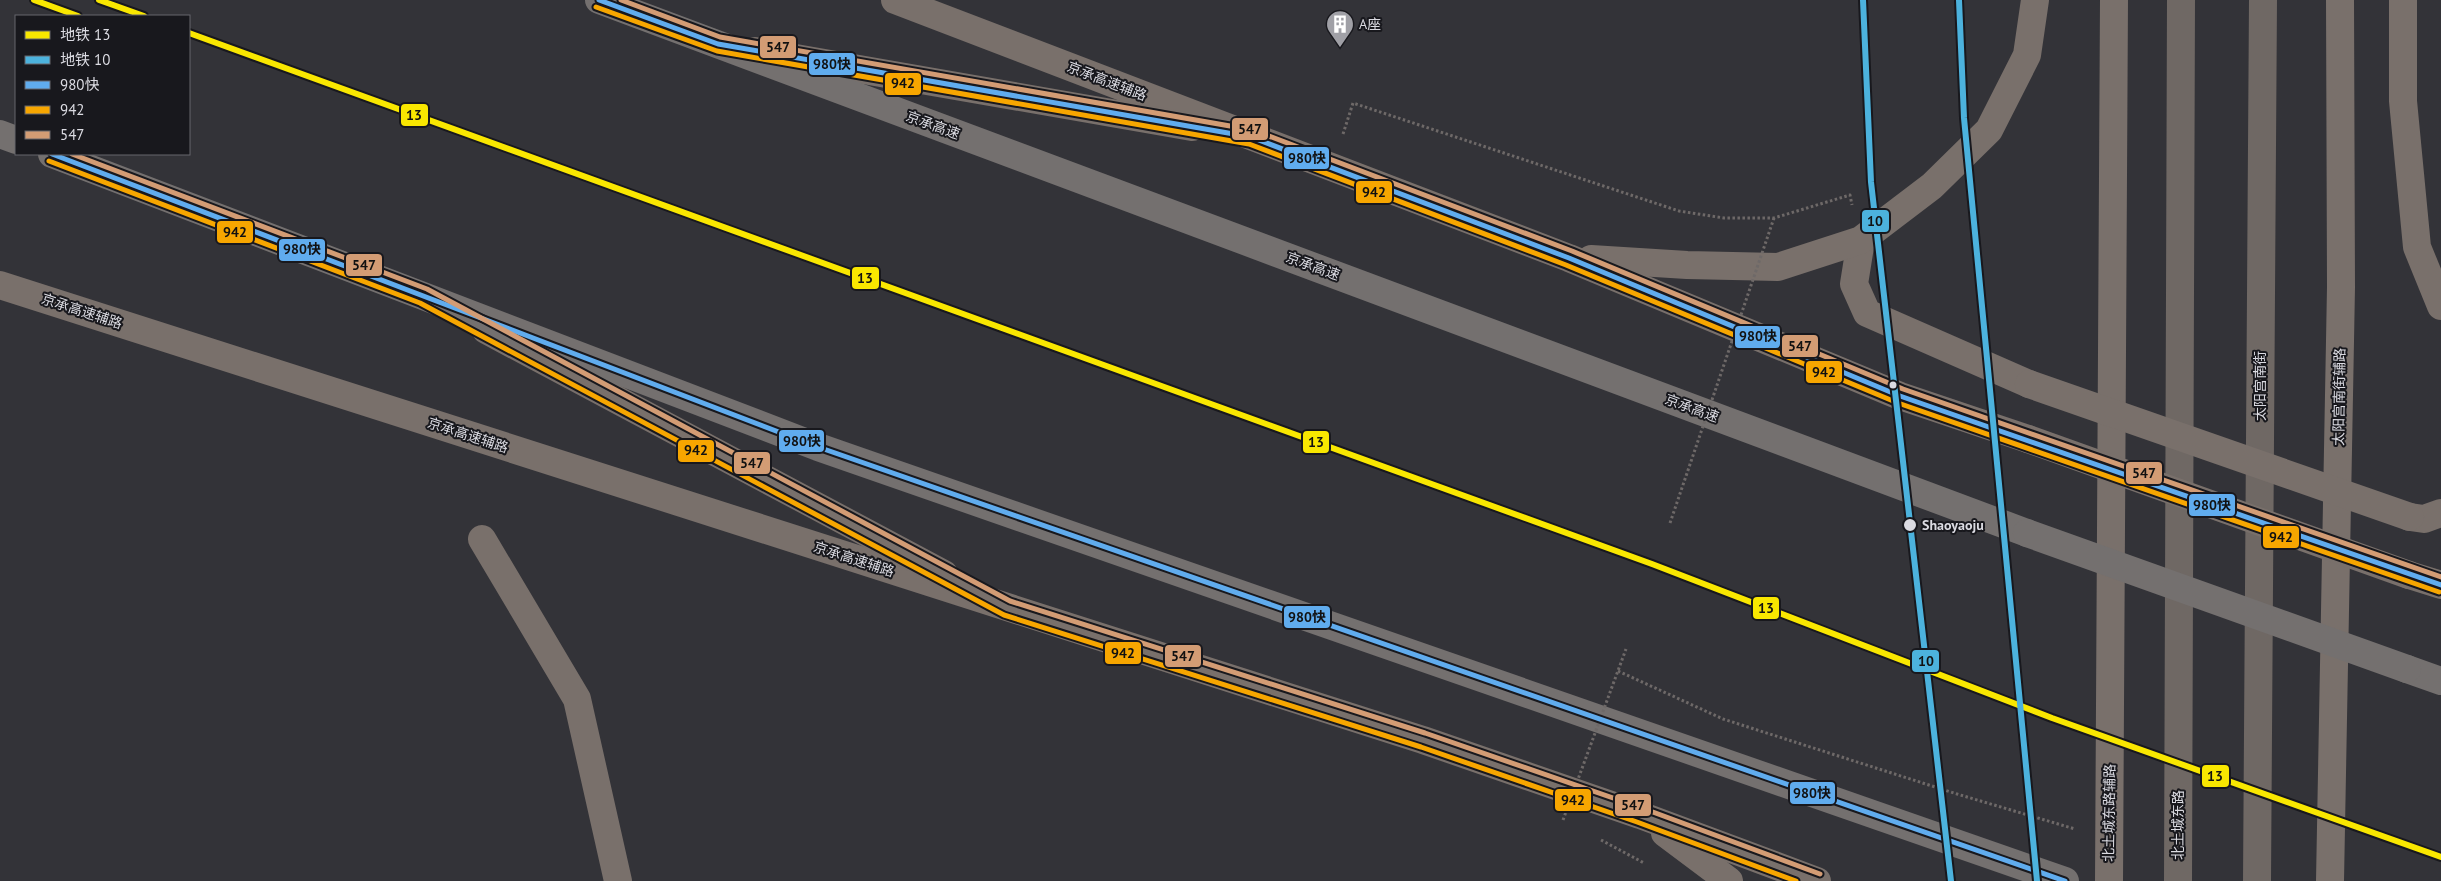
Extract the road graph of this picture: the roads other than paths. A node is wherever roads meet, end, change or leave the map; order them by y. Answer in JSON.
{"nodes":[{"id":1,"x":599,"y":0,"type":"edge"},
{"id":2,"x":895,"y":0,"type":"edge"},
{"id":3,"x":2035,"y":0,"type":"edge"},
{"id":4,"x":2114,"y":0,"type":"edge"},
{"id":5,"x":2181,"y":0,"type":"edge"},
{"id":6,"x":2263,"y":0,"type":"edge"},
{"id":7,"x":2340,"y":0,"type":"edge"},
{"id":8,"x":2403,"y":0,"type":"edge"},
{"id":9,"x":955,"y":11,"type":"edge"},
{"id":10,"x":718,"y":44,"type":"junction"},
{"id":11,"x":0,"y":134,"type":"edge"},
{"id":12,"x":1251,"y":137,"type":"junction"},
{"id":13,"x":15,"y":140,"type":"edge"},
{"id":14,"x":55,"y":155,"type":"edge"},
{"id":15,"x":1861,"y":240,"type":"junction"},
{"id":16,"x":1569,"y":258,"type":"junction"},
{"id":17,"x":0,"y":285,"type":"edge"},
{"id":18,"x":423,"y":296,"type":"junction"},
{"id":19,"x":2441,"y":306,"type":"edge"},
{"id":20,"x":2441,"y":514,"type":"edge"},
{"id":21,"x":482,"y":540,"type":"dead end"},
{"id":22,"x":2441,"y":585,"type":"edge"},
{"id":23,"x":1007,"y":608,"type":"junction"},
{"id":24,"x":2441,"y":681,"type":"edge"},
{"id":25,"x":1640,"y":814,"type":"junction"},
{"id":26,"x":618,"y":881,"type":"edge"},
{"id":27,"x":1729,"y":881,"type":"edge"},
{"id":28,"x":1817,"y":881,"type":"edge"},
{"id":29,"x":2066,"y":881,"type":"edge"},
{"id":30,"x":2109,"y":881,"type":"edge"},
{"id":31,"x":2178,"y":881,"type":"edge"},
{"id":32,"x":2257,"y":881,"type":"edge"},
{"id":33,"x":2330,"y":881,"type":"edge"}],
"edges":[{"from":1,"to":10,"type":"highway","name":"京承高速"},
{"from":2,"to":9,"type":"street","name":"京承高速辅路"},
{"from":3,"to":15,"type":"street"},
{"from":4,"to":30,"type":"street","name":"北土城东路辅路"},
{"from":5,"to":31,"type":"main road","name":"北土城东路"},
{"from":6,"to":32,"type":"main road","name":"太阳宫南街"},
{"from":7,"to":33,"type":"street","name":"太阳宫南街辅路"},
{"from":8,"to":19,"type":"street"},
{"from":9,"to":12,"type":"street","name":"京承高速辅路"},
{"from":10,"to":12,"type":"street"},
{"from":10,"to":24,"type":"highway","name":"京承高速","bridge":true},
{"from":11,"to":13,"type":"highway"},
{"from":12,"to":16,"type":"street","name":"京承高速辅路"},
{"from":14,"to":18,"type":"highway"},
{"from":15,"to":16,"type":"street"},
{"from":15,"to":20,"type":"street","bridge":true},
{"from":16,"to":22,"type":"street","name":"京承高速辅路","bridge":true},
{"from":17,"to":23,"type":"street","name":"京承高速辅路"},
{"from":18,"to":23,"type":"street"},
{"from":18,"to":29,"type":"highway"},
{"from":21,"to":26,"type":"street"},
{"from":23,"to":25,"type":"street","name":"京承高速辅路"},
{"from":25,"to":27,"type":"street"},
{"from":25,"to":28,"type":"street","name":"京承高速辅路"}]}
